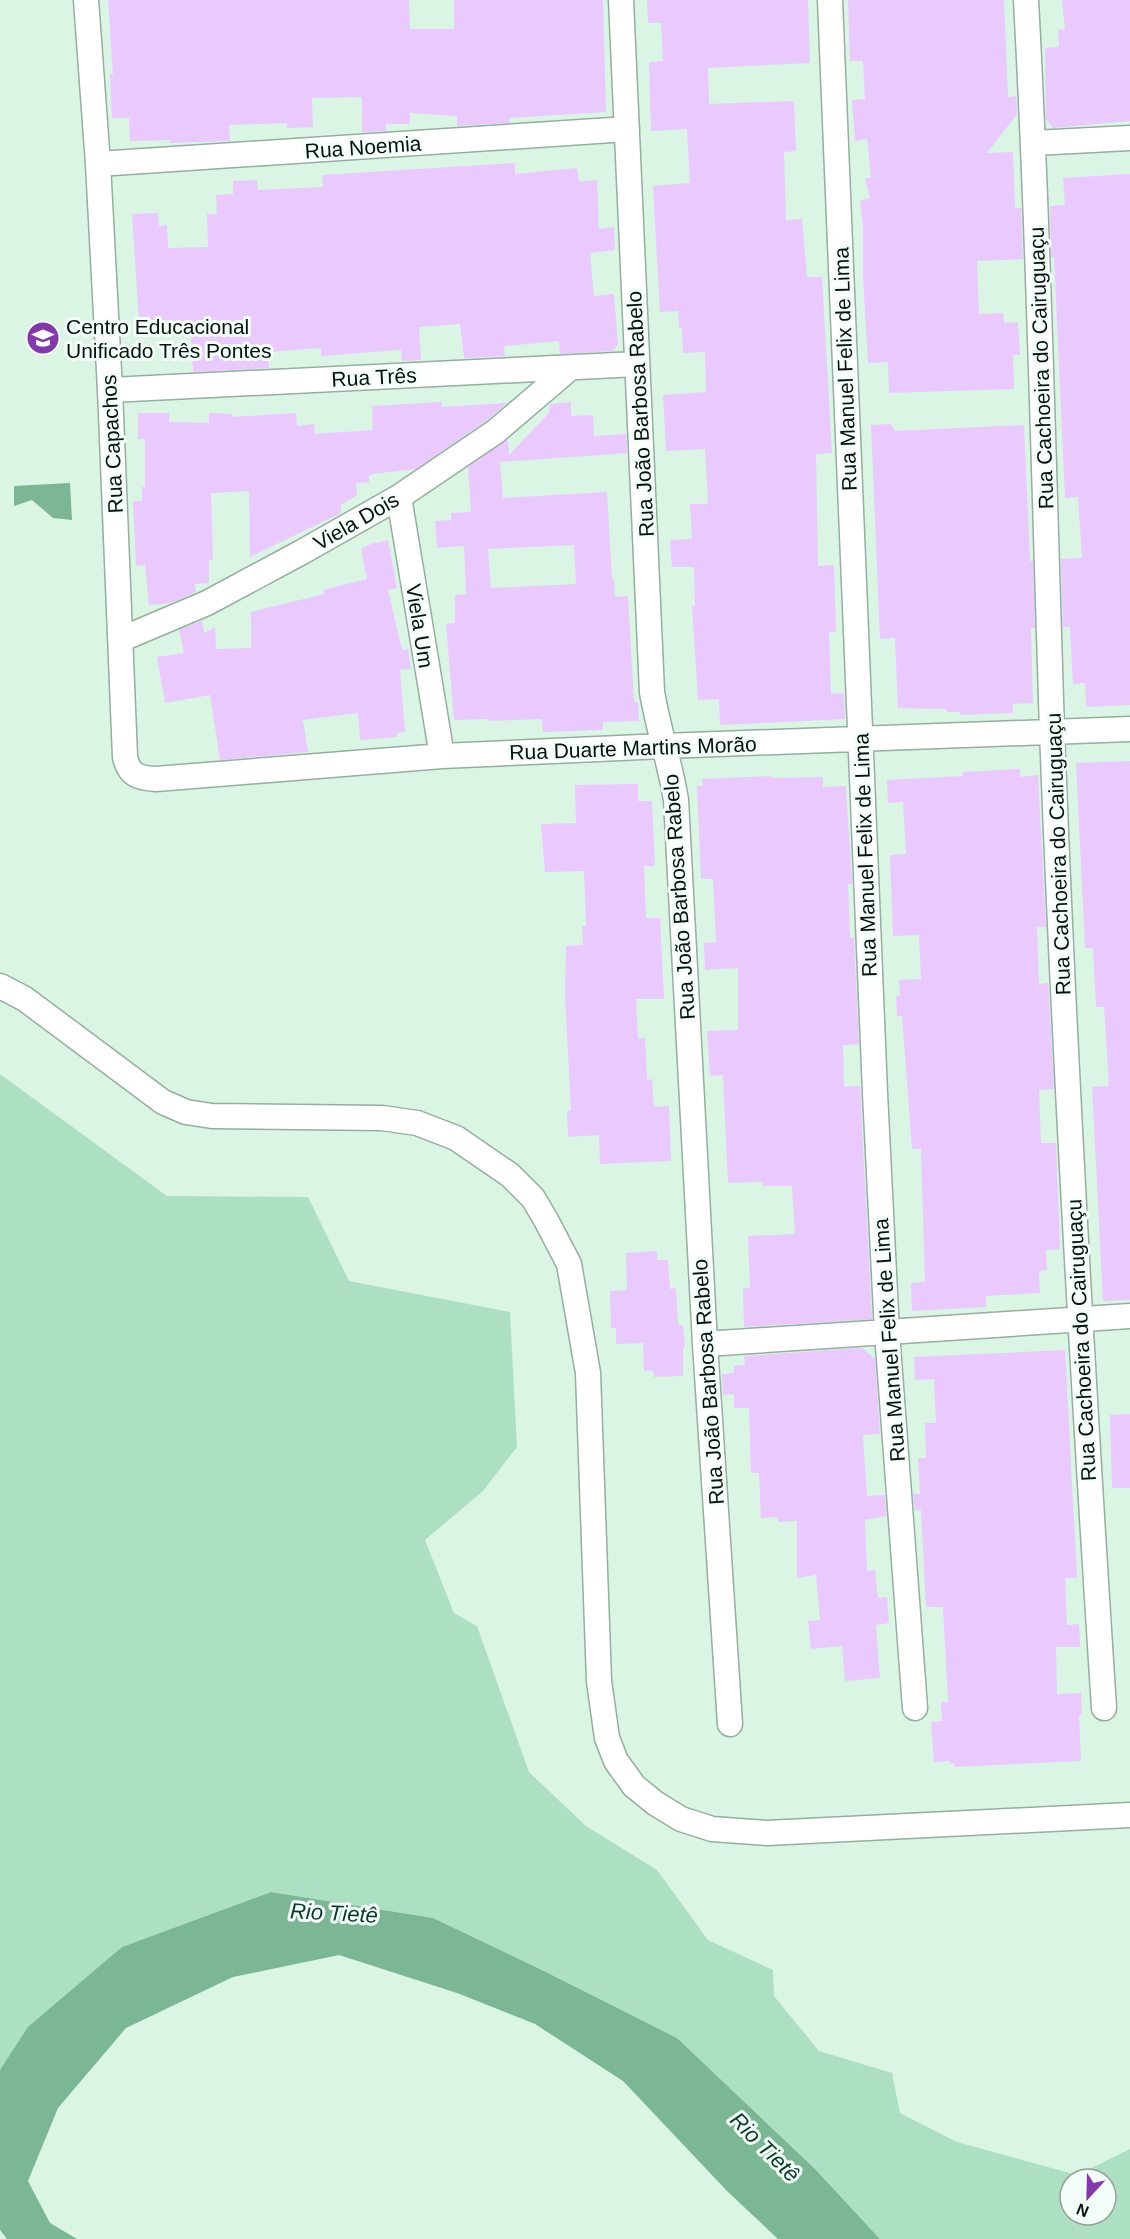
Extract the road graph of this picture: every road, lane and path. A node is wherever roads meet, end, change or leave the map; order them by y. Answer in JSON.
{"nodes":[{"id":1,"x":87,"y":0,"type":"edge"},
{"id":2,"x":621,"y":0,"type":"edge"},
{"id":3,"x":830,"y":0,"type":"edge"},
{"id":4,"x":1026,"y":0,"type":"edge"},
{"id":5,"x":627,"y":129,"type":"junction"},
{"id":6,"x":1130,"y":138,"type":"edge"},
{"id":7,"x":1034,"y":143,"type":"junction"},
{"id":8,"x":98,"y":164,"type":"junction"},
{"id":9,"x":637,"y":364,"type":"junction"},
{"id":10,"x":570,"y":368,"type":"junction"},
{"id":11,"x":110,"y":390,"type":"junction"},
{"id":12,"x":399,"y":496,"type":"junction"},
{"id":13,"x":122,"y":639,"type":"junction"},
{"id":14,"x":1130,"y":729,"type":"edge"},
{"id":15,"x":1053,"y":733,"type":"junction"},
{"id":16,"x":861,"y":739,"type":"junction"},
{"id":17,"x":664,"y":746,"type":"junction"},
{"id":18,"x":442,"y":756,"type":"junction"},
{"id":19,"x":137,"y":777,"type":"joint"},
{"id":20,"x":0,"y":986,"type":"edge"},
{"id":21,"x":1130,"y":1316,"type":"edge"},
{"id":22,"x":1078,"y":1318,"type":"junction"},
{"id":23,"x":887,"y":1333,"type":"junction"},
{"id":24,"x":705,"y":1344,"type":"junction"},
{"id":25,"x":915,"y":1708,"type":"dead end"},
{"id":26,"x":1104,"y":1708,"type":"dead end"},
{"id":27,"x":730,"y":1724,"type":"dead end"},
{"id":28,"x":1130,"y":1815,"type":"edge"}],
"edges":[{"from":1,"to":8,"type":"street","name":"Rua Capachos"},
{"from":2,"to":5,"type":"street","name":"Rua João Barbosa Rabelo"},
{"from":3,"to":16,"type":"street","name":"Rua Manuel Felix de Lima"},
{"from":4,"to":7,"type":"street","name":"Rua Cachoeira do Cairuguaçu"},
{"from":5,"to":8,"type":"street","name":"Rua Noemia"},
{"from":5,"to":9,"type":"street","name":"Rua João Barbosa Rabelo"},
{"from":6,"to":7,"type":"street"},
{"from":7,"to":15,"type":"street","name":"Rua Cachoeira do Cairuguaçu"},
{"from":8,"to":11,"type":"street","name":"Rua Capachos"},
{"from":9,"to":10,"type":"street","name":"Rua Três"},
{"from":9,"to":17,"type":"street","name":"Rua João Barbosa Rabelo"},
{"from":10,"to":11,"type":"street","name":"Rua Três"},
{"from":10,"to":12,"type":"street","name":"Viela Dois"},
{"from":11,"to":13,"type":"street","name":"Rua Capachos"},
{"from":12,"to":13,"type":"street","name":"Viela Dois"},
{"from":12,"to":18,"type":"street","name":"Viela Um"},
{"from":13,"to":19,"type":"street","name":"Rua Capachos"},
{"from":14,"to":15,"type":"street","name":"Rua Duarte Martins Morão"},
{"from":15,"to":16,"type":"street","name":"Rua Duarte Martins Morão"},
{"from":15,"to":22,"type":"street","name":"Rua Cachoeira do Cairuguaçu"},
{"from":16,"to":17,"type":"street","name":"Rua Duarte Martins Morão"},
{"from":16,"to":23,"type":"street","name":"Rua Manuel Felix de Lima"},
{"from":17,"to":18,"type":"street","name":"Rua Duarte Martins Morão"},
{"from":17,"to":24,"type":"street","name":"Rua João Barbosa Rabelo"},
{"from":18,"to":19,"type":"street","name":"Rua Duarte Martins Morão"},
{"from":20,"to":28,"type":"street"},
{"from":21,"to":22,"type":"street"},
{"from":22,"to":23,"type":"street"},
{"from":22,"to":26,"type":"street","name":"Rua Cachoeira do Cairuguaçu"},
{"from":23,"to":24,"type":"street"},
{"from":23,"to":25,"type":"street","name":"Rua Manuel Felix de Lima"},
{"from":24,"to":27,"type":"street","name":"Rua João Barbosa Rabelo"}]}
